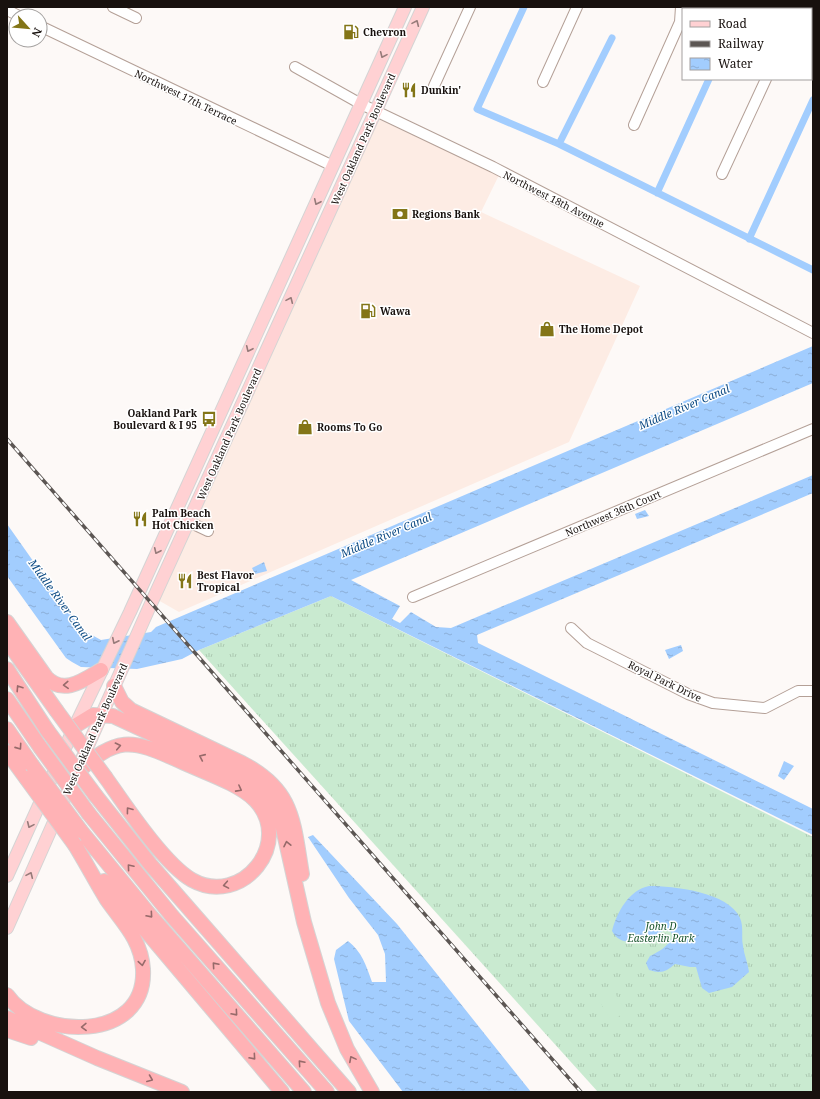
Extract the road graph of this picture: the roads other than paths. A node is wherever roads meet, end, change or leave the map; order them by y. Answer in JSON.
{"nodes":[{"id":1,"x":113,"y":7,"type":"edge"},
{"id":2,"x":405,"y":7,"type":"edge"},
{"id":3,"x":423,"y":7,"type":"edge"},
{"id":4,"x":470,"y":7,"type":"edge"},
{"id":5,"x":577,"y":7,"type":"edge"},
{"id":6,"x":681,"y":7,"type":"edge"},
{"id":7,"x":136,"y":18,"type":"dead end"},
{"id":8,"x":48,"y":30,"type":"edge"},
{"id":9,"x":295,"y":67,"type":"dead end"},
{"id":10,"x":766,"y":80,"type":"edge"},
{"id":11,"x":543,"y":82,"type":"dead end"},
{"id":12,"x":434,"y":86,"type":"dead end"},
{"id":13,"x":361,"y":104,"type":"junction"},
{"id":14,"x":376,"y":110,"type":"junction"},
{"id":15,"x":634,"y":125,"type":"dead end"},
{"id":16,"x":333,"y":166,"type":"junction"},
{"id":17,"x":722,"y":174,"type":"dead end"},
{"id":18,"x":342,"y":184,"type":"junction"},
{"id":19,"x":265,"y":314,"type":"junction"},
{"id":20,"x":813,"y":333,"type":"edge"},
{"id":21,"x":274,"y":336,"type":"junction"},
{"id":22,"x":233,"y":384,"type":"junction"},
{"id":23,"x":240,"y":408,"type":"junction"},
{"id":24,"x":813,"y":429,"type":"edge"},
{"id":25,"x":182,"y":498,"type":"junction"},
{"id":26,"x":189,"y":522,"type":"junction"},
{"id":27,"x":208,"y":531,"type":"dead end"},
{"id":28,"x":165,"y":536,"type":"junction"},
{"id":29,"x":413,"y":597,"type":"dead end"},
{"id":30,"x":7,"y":622,"type":"edge"},
{"id":31,"x":571,"y":628,"type":"dead end"},
{"id":32,"x":7,"y":641,"type":"edge"},
{"id":33,"x":7,"y":669,"type":"edge"},
{"id":34,"x":101,"y":670,"type":"junction"},
{"id":35,"x":116,"y":682,"type":"junction"},
{"id":36,"x":813,"y":691,"type":"edge"},
{"id":37,"x":7,"y":699,"type":"edge"},
{"id":38,"x":102,"y":714,"type":"junction"},
{"id":39,"x":75,"y":726,"type":"junction"},
{"id":40,"x":7,"y":729,"type":"edge"},
{"id":41,"x":7,"y":752,"type":"edge"},
{"id":42,"x":75,"y":774,"type":"junction"},
{"id":43,"x":75,"y":845,"type":"junction"},
{"id":44,"x":7,"y":876,"type":"edge"},
{"id":45,"x":7,"y":928,"type":"edge"},
{"id":46,"x":320,"y":977,"type":"junction"},
{"id":47,"x":7,"y":995,"type":"edge"},
{"id":48,"x":7,"y":1018,"type":"edge"},
{"id":49,"x":7,"y":1030,"type":"edge"},
{"id":50,"x":97,"y":1058,"type":"junction"},
{"id":51,"x":321,"y":1061,"type":"junction"},
{"id":52,"x":182,"y":1092,"type":"edge"},
{"id":53,"x":282,"y":1092,"type":"edge"},
{"id":54,"x":304,"y":1092,"type":"edge"},
{"id":55,"x":327,"y":1092,"type":"edge"},
{"id":56,"x":341,"y":1092,"type":"edge"},
{"id":57,"x":349,"y":1092,"type":"edge"},
{"id":58,"x":372,"y":1092,"type":"edge"}],
"edges":[{"from":1,"to":7,"type":"street"},
{"from":2,"to":13,"type":"main road","name":"West Oakland Park Boulevard","one_way":true},
{"from":14,"to":3,"type":"main road","name":"West Oakland Park Boulevard","one_way":true},
{"from":4,"to":12,"type":"street"},
{"from":5,"to":11,"type":"street"},
{"from":6,"to":15,"type":"street"},
{"from":8,"to":16,"type":"street","name":"Northwest 17th Terrace"},
{"from":9,"to":13,"type":"street","name":"Northwest 18th Avenue"},
{"from":10,"to":17,"type":"street"},
{"from":13,"to":14,"type":"street","name":"Northwest 18th Avenue"},
{"from":13,"to":16,"type":"main road","name":"West Oakland Park Boulevard"},
{"from":14,"to":18,"type":"main road","name":"West Oakland Park Boulevard"},
{"from":14,"to":20,"type":"street","name":"Northwest 18th Avenue"},
{"from":16,"to":18,"type":"main road"},
{"from":16,"to":19,"type":"main road","name":"West Oakland Park Boulevard","one_way":true},
{"from":21,"to":18,"type":"main road","name":"West Oakland Park Boulevard","one_way":true},
{"from":19,"to":21,"type":"main road"},
{"from":19,"to":22,"type":"main road","name":"West Oakland Park Boulevard","one_way":true},
{"from":21,"to":23,"type":"main road","name":"West Oakland Park Boulevard"},
{"from":22,"to":23,"type":"main road"},
{"from":22,"to":25,"type":"main road","name":"West Oakland Park Boulevard"},
{"from":23,"to":26,"type":"main road","name":"West Oakland Park Boulevard"},
{"from":24,"to":29,"type":"street","name":"Northwest 36th Court"},
{"from":25,"to":26,"type":"main road"},
{"from":25,"to":28,"type":"main road","name":"West Oakland Park Boulevard"},
{"from":26,"to":27,"type":"street"},
{"from":26,"to":28,"type":"main road"},
{"from":26,"to":35,"type":"main road","name":"West Oakland Park Boulevard"},
{"from":28,"to":34,"type":"main road","name":"West Oakland Park Boulevard","one_way":true},
{"from":34,"to":30,"type":"highway","one_way":true},
{"from":31,"to":36,"type":"street","name":"Royal Park Drive"},
{"from":42,"to":32,"type":"highway","one_way":true,"bridge":true},
{"from":51,"to":33,"type":"highway","one_way":true,"bridge":true},
{"from":34,"to":39,"type":"main road","name":"West Oakland Park Boulevard"},
{"from":35,"to":38,"type":"main road","name":"West Oakland Park Boulevard"},
{"from":35,"to":46,"type":"highway"},
{"from":55,"to":37,"type":"highway","one_way":true,"bridge":true},
{"from":38,"to":39,"type":"highway"},
{"from":38,"to":42,"type":"main road","name":"West Oakland Park Boulevard"},
{"from":46,"to":38,"type":"highway","one_way":true},
{"from":39,"to":44,"type":"main road","name":"West Oakland Park Boulevard","one_way":true},
{"from":40,"to":54,"type":"highway","one_way":true,"bridge":true},
{"from":41,"to":43,"type":"highway","bridge":true},
{"from":45,"to":42,"type":"main road","name":"West Oakland Park Boulevard","one_way":true},
{"from":43,"to":47,"type":"highway","one_way":true},
{"from":43,"to":53,"type":"highway","one_way":true},
{"from":58,"to":46,"type":"highway","one_way":true},
{"from":48,"to":50,"type":"highway"},
{"from":49,"to":50,"type":"highway"},
{"from":50,"to":52,"type":"highway","one_way":true},
{"from":51,"to":56,"type":"highway"},
{"from":51,"to":57,"type":"highway"}]}
